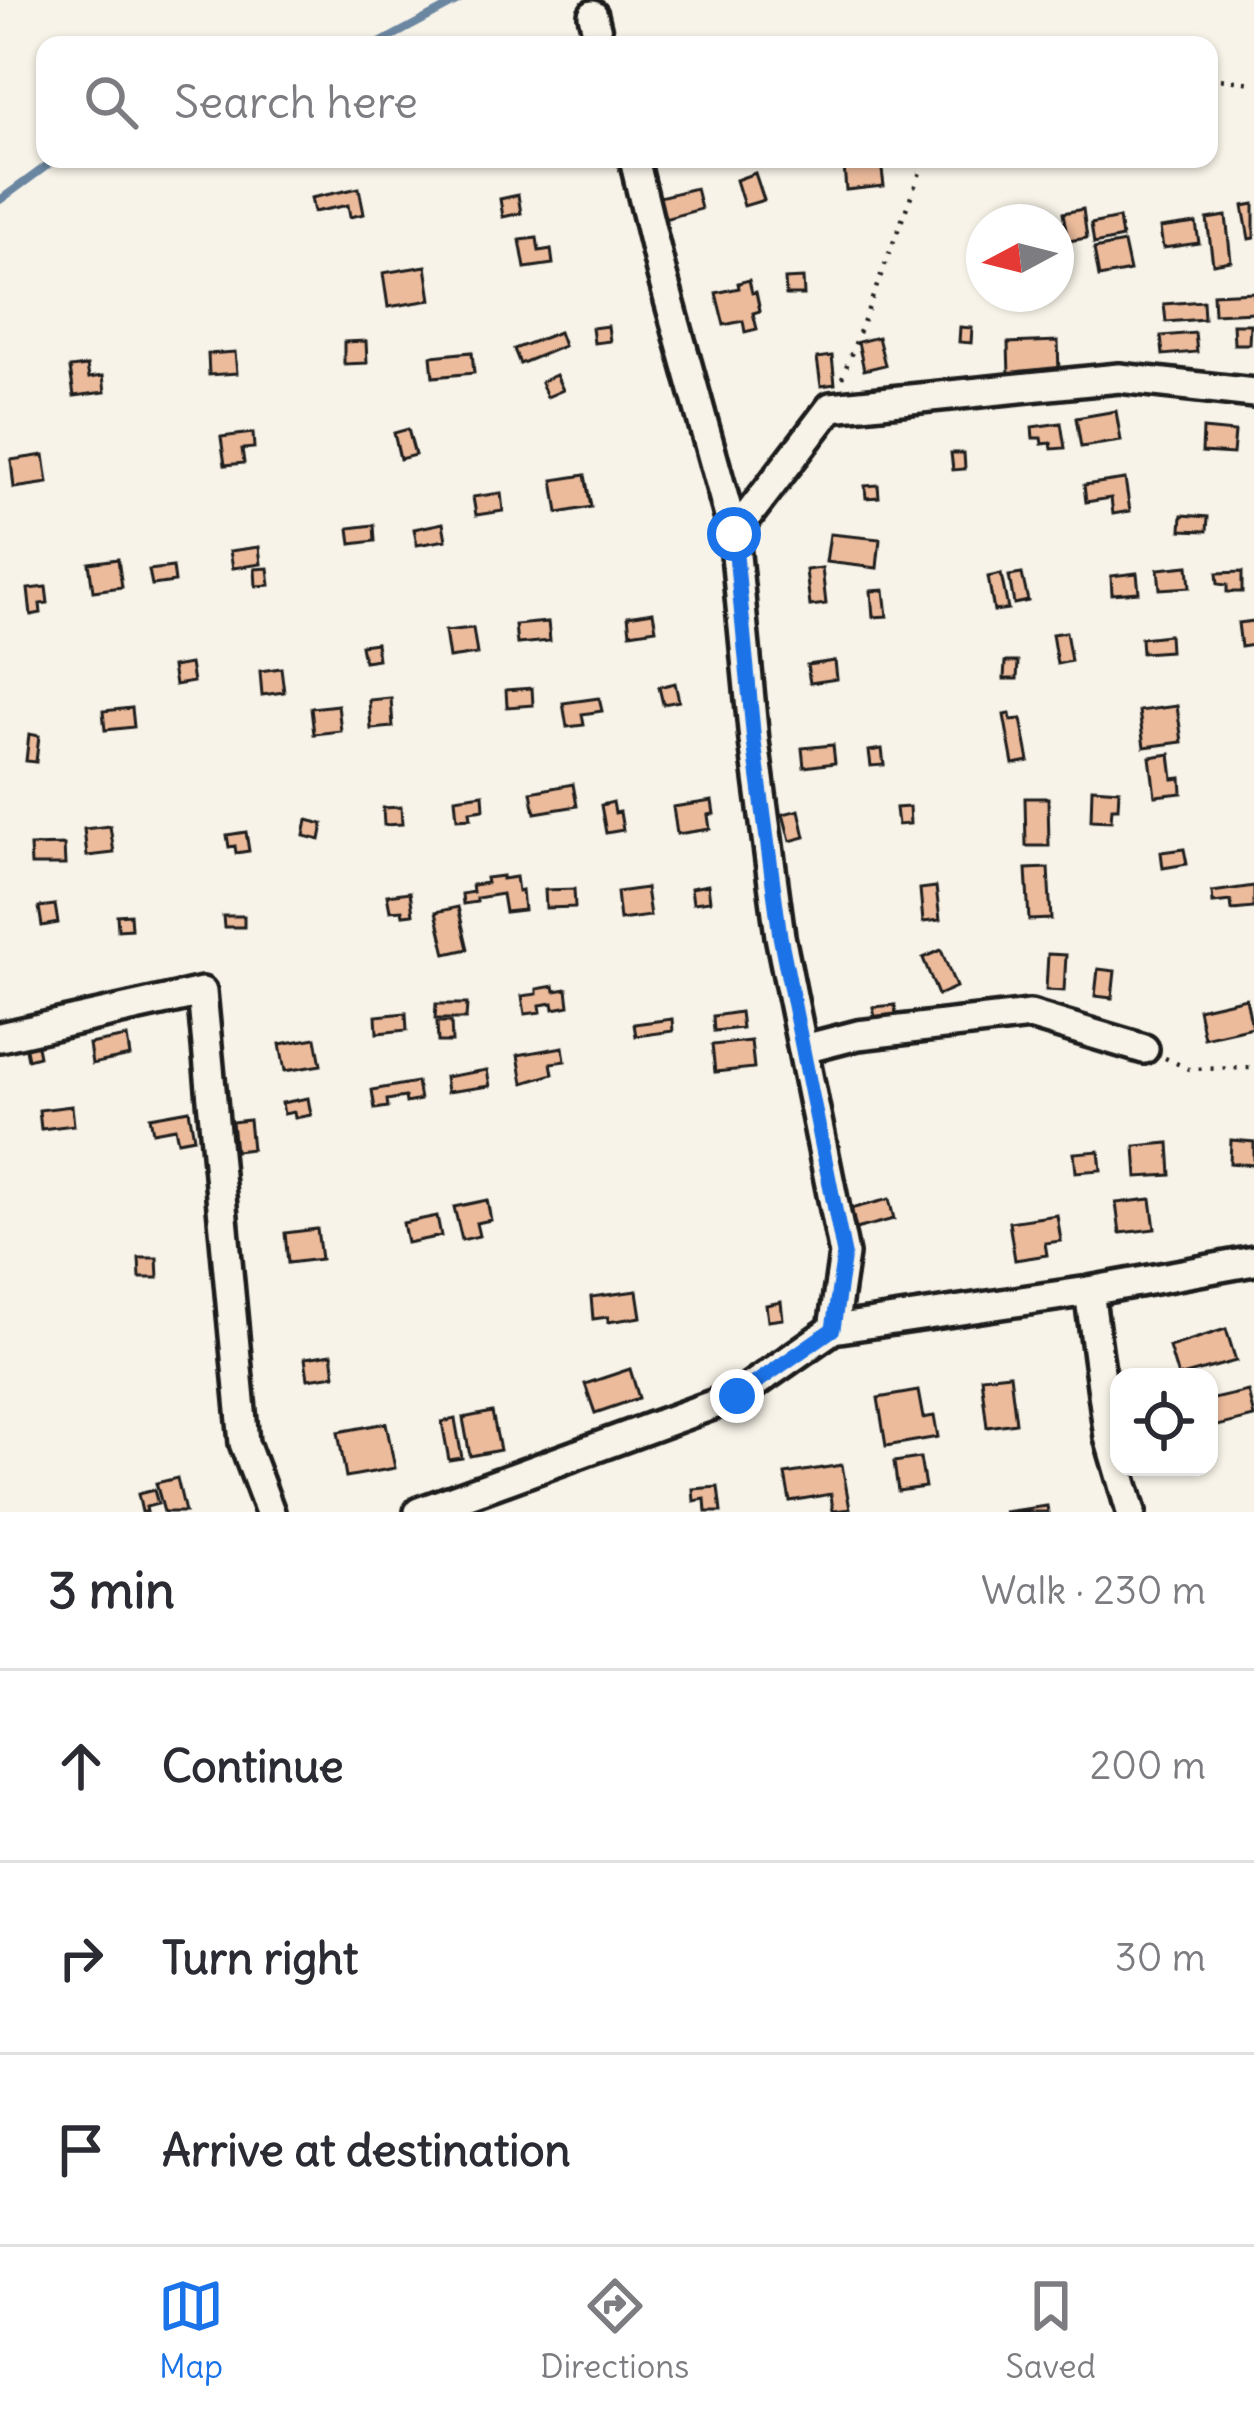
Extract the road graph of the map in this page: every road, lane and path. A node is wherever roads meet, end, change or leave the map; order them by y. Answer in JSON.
{"nodes":[{"id":1,"x":593,"y":15,"type":"dead end"},
{"id":2,"x":598,"y":36,"type":"edge"},
{"id":3,"x":1218,"y":79,"type":"edge"},
{"id":4,"x":1254,"y":83,"type":"edge"},
{"id":5,"x":636,"y":168,"type":"edge"},
{"id":6,"x":923,"y":168,"type":"edge"},
{"id":7,"x":1254,"y":393,"type":"edge"},
{"id":8,"x":831,"y":407,"type":"junction"},
{"id":9,"x":734,"y":534,"type":"junction"},
{"id":10,"x":0,"y":1037,"type":"edge"},
{"id":11,"x":804,"y":1048,"type":"junction"},
{"id":12,"x":1144,"y":1049,"type":"joint"},
{"id":13,"x":1254,"y":1068,"type":"edge"},
{"id":14,"x":1254,"y":1261,"type":"edge"},
{"id":15,"x":1089,"y":1291,"type":"junction"},
{"id":16,"x":833,"y":1329,"type":"junction"},
{"id":17,"x":270,"y":1512,"type":"edge"},
{"id":18,"x":418,"y":1512,"type":"edge"},
{"id":19,"x":1131,"y":1512,"type":"edge"}],
"edges":[{"from":1,"to":2,"type":"street"},
{"from":3,"to":4,"type":"path"},
{"from":5,"to":9,"type":"street"},
{"from":6,"to":8,"type":"path"},
{"from":7,"to":8,"type":"street"},
{"from":8,"to":9,"type":"street"},
{"from":9,"to":11,"type":"street"},
{"from":10,"to":17,"type":"street"},
{"from":11,"to":12,"type":"street"},
{"from":11,"to":16,"type":"street"},
{"from":12,"to":13,"type":"path"},
{"from":14,"to":15,"type":"street"},
{"from":15,"to":16,"type":"street"},
{"from":15,"to":19,"type":"street"},
{"from":16,"to":18,"type":"street"}]}
